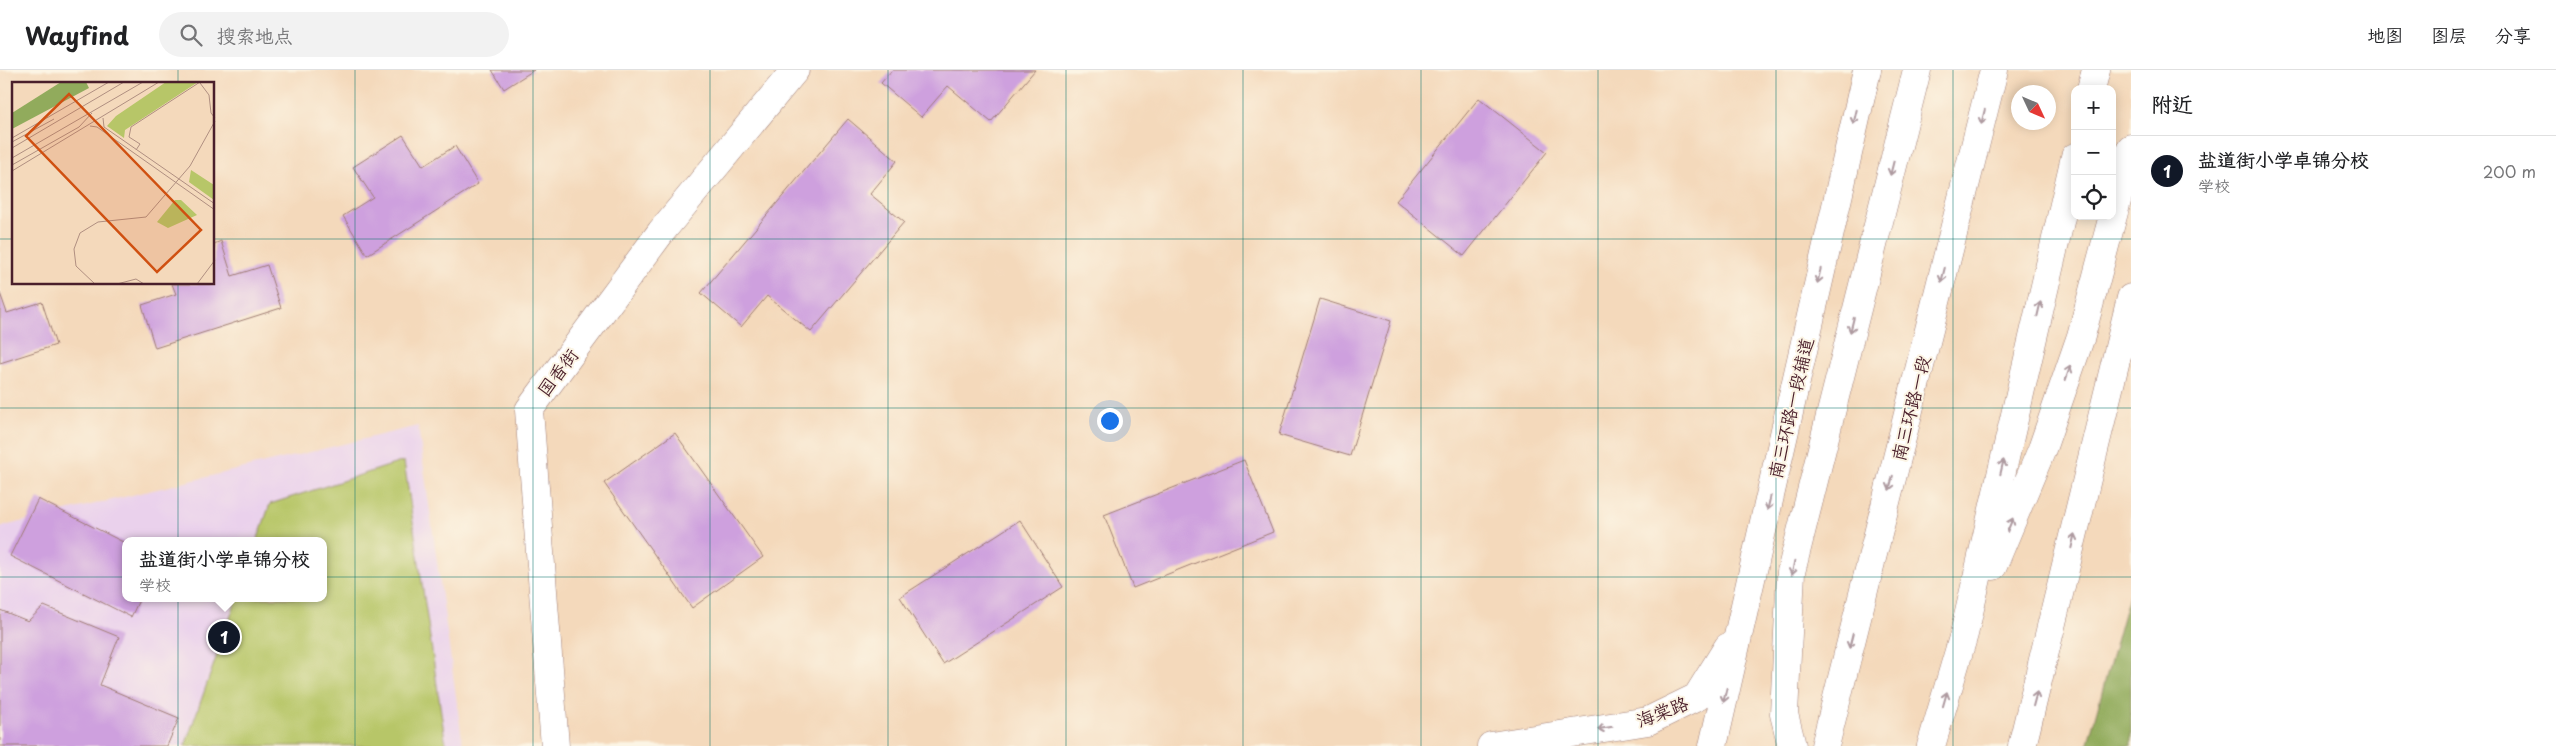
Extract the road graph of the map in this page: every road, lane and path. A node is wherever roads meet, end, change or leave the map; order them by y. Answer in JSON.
{"nodes":[{"id":1,"x":795,"y":70,"type":"edge"},
{"id":2,"x":1866,"y":70,"type":"edge"},
{"id":3,"x":1917,"y":70,"type":"edge"},
{"id":4,"x":1994,"y":70,"type":"edge"},
{"id":5,"x":2096,"y":70,"type":"edge"},
{"id":6,"x":2092,"y":85,"type":"edge"},
{"id":7,"x":2131,"y":148,"type":"edge"},
{"id":8,"x":2071,"y":173,"type":"edge"},
{"id":9,"x":2131,"y":298,"type":"edge"},
{"id":10,"x":1747,"y":602,"type":"junction"},
{"id":11,"x":1964,"y":634,"type":"junction"},
{"id":12,"x":555,"y":746,"type":"edge"},
{"id":13,"x":1491,"y":746,"type":"edge"},
{"id":14,"x":1713,"y":746,"type":"edge"},
{"id":15,"x":1792,"y":746,"type":"edge"},
{"id":16,"x":1825,"y":746,"type":"edge"},
{"id":17,"x":1931,"y":746,"type":"edge"},
{"id":18,"x":2022,"y":746,"type":"edge"}],
"edges":[{"from":1,"to":12,"type":"main road","name":"国香街"},
{"from":2,"to":10,"type":"main road","name":"南三环路一段辅道","one_way":true},
{"from":3,"to":15,"type":"main road","one_way":true},
{"from":4,"to":16,"type":"main road","name":"南三环路一段","one_way":true},
{"from":5,"to":6,"type":"main road"},
{"from":11,"to":7,"type":"main road","one_way":true},
{"from":11,"to":8,"type":"main road","one_way":true},
{"from":18,"to":9,"type":"main road","one_way":true},
{"from":10,"to":13,"type":"main road","name":"海棠路","one_way":true},
{"from":10,"to":14,"type":"main road","name":"南三环路一段辅道","one_way":true},
{"from":17,"to":11,"type":"main road","one_way":true}]}
